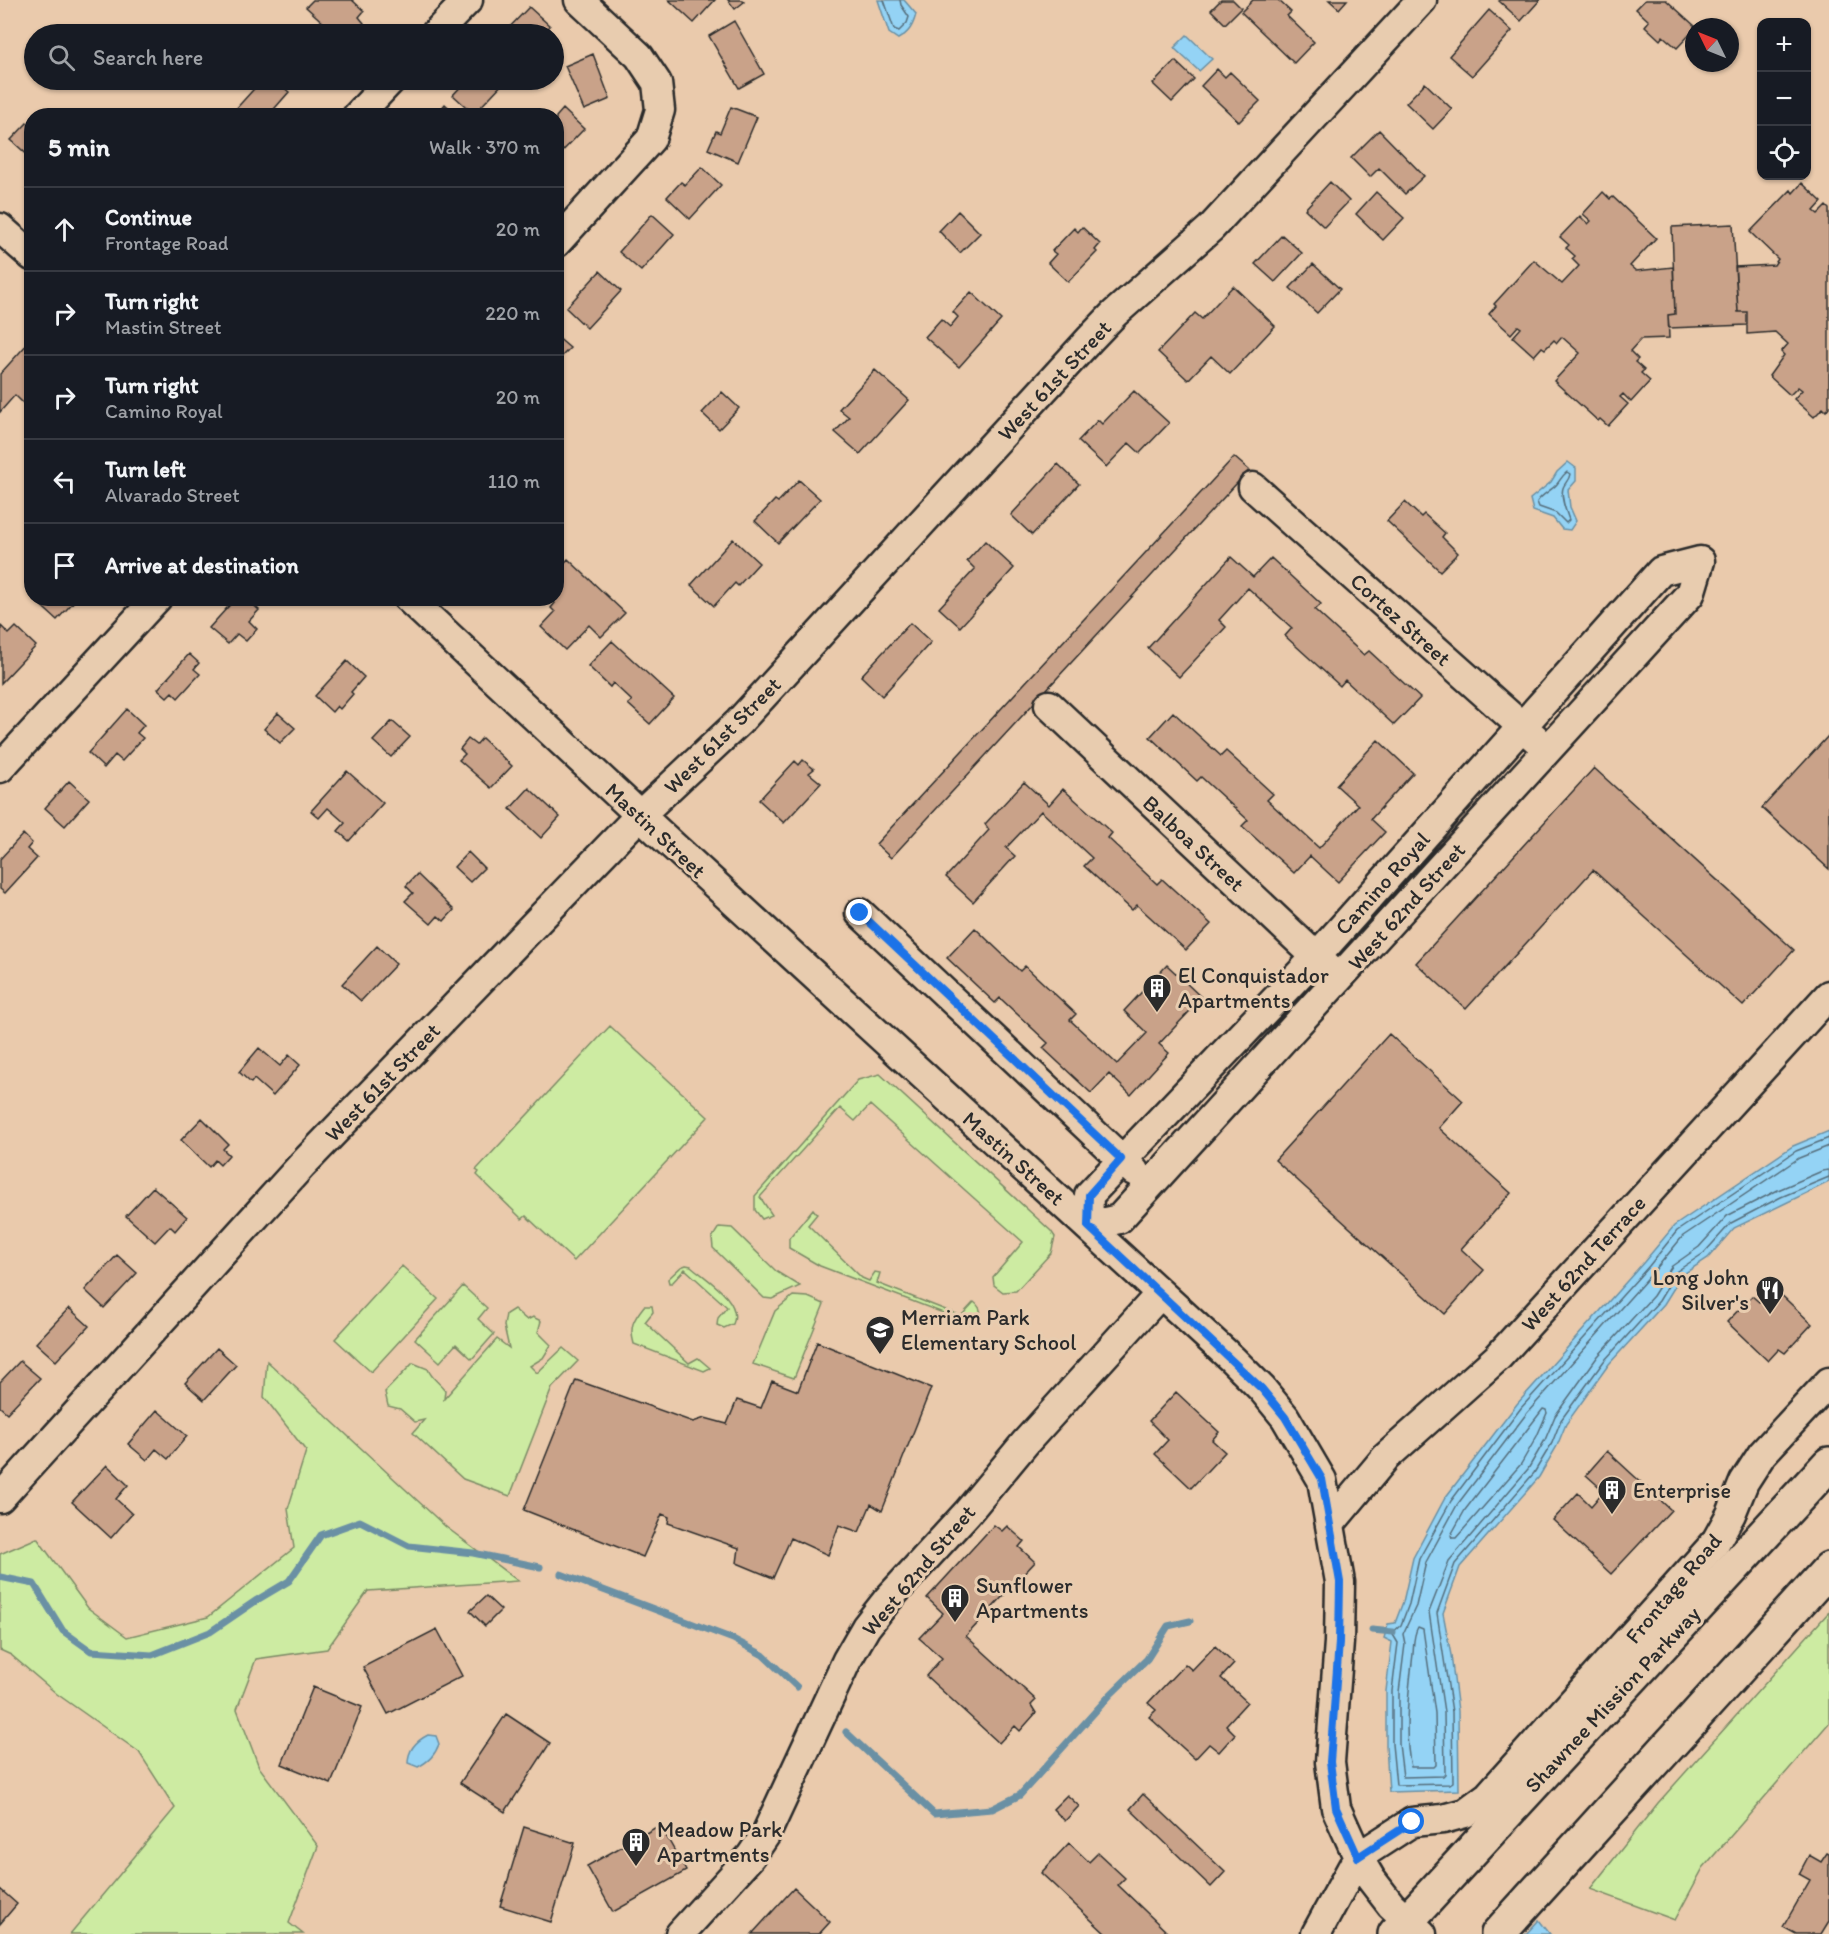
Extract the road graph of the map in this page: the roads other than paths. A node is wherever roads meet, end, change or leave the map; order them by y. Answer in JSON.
{"nodes":[{"id":1,"x":468,"y":0,"type":"edge"},
{"id":2,"x":579,"y":0,"type":"edge"},
{"id":3,"x":1422,"y":0,"type":"edge"},
{"id":4,"x":445,"y":24,"type":"edge"},
{"id":5,"x":382,"y":90,"type":"edge"},
{"id":6,"x":365,"y":108,"type":"edge"},
{"id":7,"x":564,"y":234,"type":"edge"},
{"id":8,"x":1253,"y":487,"type":"dead end"},
{"id":9,"x":1700,"y":561,"type":"joint"},
{"id":10,"x":150,"y":606,"type":"edge"},
{"id":11,"x":417,"y":606,"type":"edge"},
{"id":12,"x":1049,"y":705,"type":"dead end"},
{"id":13,"x":1521,"y":726,"type":"junction"},
{"id":14,"x":1548,"y":751,"type":"junction"},
{"id":15,"x":0,"y":768,"type":"edge"},
{"id":16,"x":640,"y":815,"type":"junction"},
{"id":17,"x":860,"y":913,"type":"dead end"},
{"id":18,"x":1316,"y":957,"type":"junction"},
{"id":19,"x":1340,"y":979,"type":"junction"},
{"id":20,"x":1829,"y":995,"type":"edge"},
{"id":21,"x":1121,"y":1159,"type":"junction"},
{"id":22,"x":1149,"y":1185,"type":"junction"},
{"id":23,"x":1088,"y":1226,"type":"junction"},
{"id":24,"x":1160,"y":1294,"type":"junction"},
{"id":25,"x":1829,"y":1382,"type":"edge"},
{"id":26,"x":1829,"y":1464,"type":"edge"},
{"id":27,"x":0,"y":1498,"type":"edge"},
{"id":28,"x":1330,"y":1524,"type":"junction"},
{"id":29,"x":1829,"y":1569,"type":"edge"},
{"id":30,"x":1358,"y":1857,"type":"junction"},
{"id":31,"x":1408,"y":1930,"type":"edge"},
{"id":32,"x":680,"y":1934,"type":"edge"},
{"id":33,"x":1316,"y":1934,"type":"edge"},
{"id":34,"x":1498,"y":1934,"type":"edge"}],
"edges":[{"from":1,"to":4,"type":"street"},
{"from":2,"to":7,"type":"street"},
{"from":3,"to":16,"type":"street","name":"West 61st Street"},
{"from":5,"to":6,"type":"street"},
{"from":8,"to":13,"type":"street","name":"Cortez Street"},
{"from":9,"to":13,"type":"street","name":"Camino Royal"},
{"from":9,"to":14,"type":"street","name":"West 62nd Street"},
{"from":10,"to":15,"type":"street"},
{"from":11,"to":16,"type":"street","name":"Mastin Street"},
{"from":12,"to":18,"type":"street","name":"Balboa Street"},
{"from":13,"to":14,"type":"street","name":"Cortez Street"},
{"from":13,"to":18,"type":"street","name":"Camino Royal"},
{"from":14,"to":19,"type":"street","name":"West 62nd Street"},
{"from":16,"to":23,"type":"street","name":"Mastin Street"},
{"from":16,"to":27,"type":"street","name":"West 61st Street"},
{"from":17,"to":21,"type":"street"},
{"from":18,"to":19,"type":"street","name":"Balboa Street"},
{"from":18,"to":21,"type":"street","name":"Camino Royal"},
{"from":19,"to":22,"type":"street","name":"West 62nd Street"},
{"from":20,"to":28,"type":"street","name":"West 62nd Terrace"},
{"from":21,"to":22,"type":"street"},
{"from":21,"to":23,"type":"street","name":"Camino Royal"},
{"from":22,"to":23,"type":"street","name":"West 62nd Street"},
{"from":23,"to":24,"type":"street","name":"Mastin Street"},
{"from":24,"to":28,"type":"street","name":"Mastin Street"},
{"from":24,"to":32,"type":"street","name":"West 62nd Street"},
{"from":25,"to":30,"type":"street","name":"Frontage Road"},
{"from":26,"to":31,"type":"highway","name":"Shawnee Mission Parkway"},
{"from":28,"to":30,"type":"street","name":"Mastin Street"},
{"from":29,"to":34,"type":"highway"},
{"from":30,"to":31,"type":"street","name":"Mastin Street"},
{"from":30,"to":33,"type":"street","name":"Frontage Road"}]}
